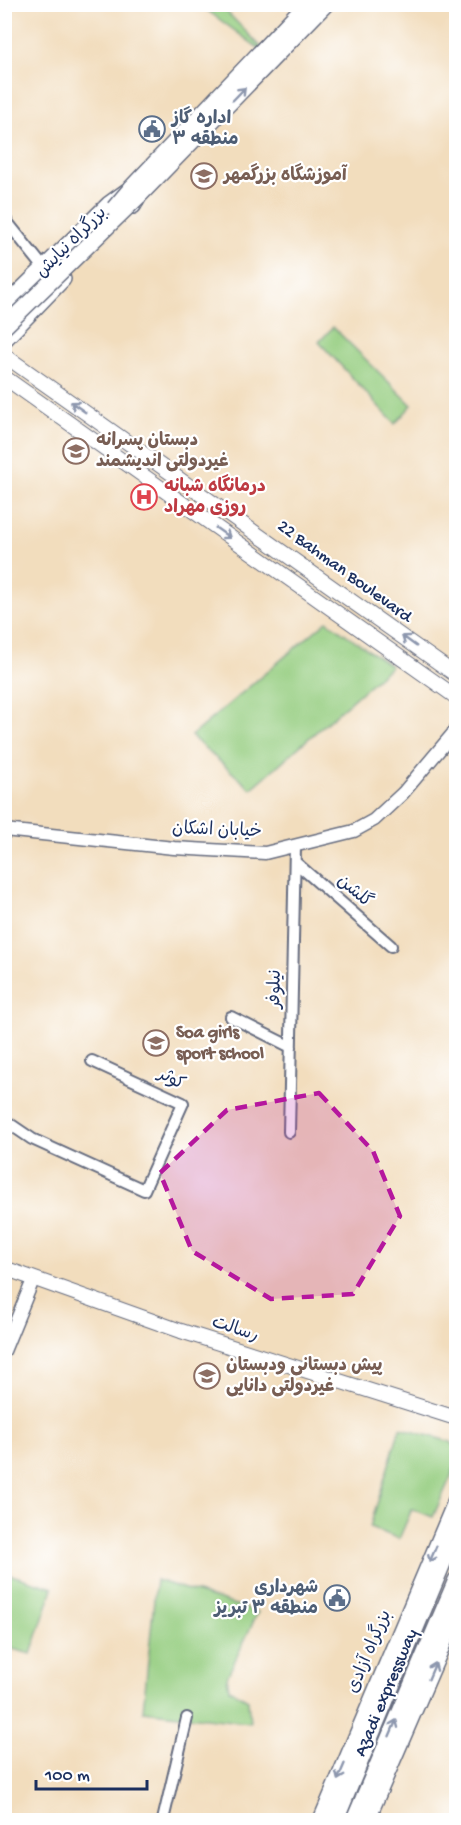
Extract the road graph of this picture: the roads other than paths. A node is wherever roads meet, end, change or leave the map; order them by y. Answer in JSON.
{"nodes":[{"id":1,"x":306,"y":4,"type":"edge"},
{"id":2,"x":326,"y":4,"type":"edge"},
{"id":3,"x":135,"y":192,"type":"junction"},
{"id":4,"x":4,"y":218,"type":"edge"},
{"id":5,"x":44,"y":268,"type":"junction"},
{"id":6,"x":18,"y":294,"type":"junction"},
{"id":7,"x":4,"y":308,"type":"edge"},
{"id":8,"x":34,"y":309,"type":"junction"},
{"id":9,"x":4,"y":316,"type":"edge"},
{"id":10,"x":4,"y":327,"type":"edge"},
{"id":11,"x":4,"y":340,"type":"edge"},
{"id":12,"x":4,"y":355,"type":"edge"},
{"id":13,"x":4,"y":377,"type":"edge"},
{"id":14,"x":456,"y":675,"type":"edge"},
{"id":15,"x":456,"y":697,"type":"edge"},
{"id":16,"x":456,"y":730,"type":"edge"},
{"id":17,"x":4,"y":830,"type":"edge"},
{"id":18,"x":295,"y":846,"type":"junction"},
{"id":19,"x":295,"y":862,"type":"junction"},
{"id":20,"x":391,"y":946,"type":"dead end"},
{"id":21,"x":231,"y":1017,"type":"dead end"},
{"id":22,"x":291,"y":1047,"type":"junction"},
{"id":23,"x":92,"y":1060,"type":"dead end"},
{"id":24,"x":4,"y":1120,"type":"edge"},
{"id":25,"x":289,"y":1132,"type":"dead end"},
{"id":26,"x":4,"y":1268,"type":"edge"},
{"id":27,"x":33,"y":1280,"type":"junction"},
{"id":28,"x":4,"y":1351,"type":"edge"},
{"id":29,"x":456,"y":1418,"type":"edge"},
{"id":30,"x":456,"y":1500,"type":"edge"},
{"id":31,"x":456,"y":1532,"type":"edge"},
{"id":32,"x":456,"y":1580,"type":"edge"},
{"id":33,"x":456,"y":1614,"type":"edge"},
{"id":34,"x":187,"y":1718,"type":"dead end"},
{"id":35,"x":163,"y":1821,"type":"edge"},
{"id":36,"x":321,"y":1821,"type":"edge"},
{"id":37,"x":336,"y":1821,"type":"edge"},
{"id":38,"x":354,"y":1821,"type":"edge"},
{"id":39,"x":367,"y":1821,"type":"edge"}],
"edges":[{"from":1,"to":3,"type":"highway"},
{"from":3,"to":2,"type":"highway","one_way":true},
{"from":3,"to":5,"type":"highway","name":"بزرگراه نیایش"},
{"from":3,"to":8,"type":"highway","name":"بزرگراه نیایش"},
{"from":3,"to":9,"type":"highway","bridge":true},
{"from":3,"to":10,"type":"highway","bridge":true},
{"from":4,"to":5,"type":"street"},
{"from":5,"to":6,"type":"highway","name":"بزرگراه نیایش"},
{"from":6,"to":7,"type":"highway","name":"بزرگراه نیایش"},
{"from":6,"to":8,"type":"highway"},
{"from":8,"to":11,"type":"highway","name":"بزرگراه نیایش"},
{"from":14,"to":12,"type":"main road","name":"22 Bahman Boulevard","one_way":true},
{"from":13,"to":15,"type":"main road","name":"22 Bahman Boulevard","one_way":true},
{"from":16,"to":18,"type":"main road","name":"خیابان اشکان"},
{"from":17,"to":18,"type":"main road","name":"خیابان اشکان"},
{"from":18,"to":19,"type":"street","name":"نیلوفر"},
{"from":19,"to":20,"type":"street","name":"گلشن"},
{"from":19,"to":22,"type":"street","name":"نیلوفر"},
{"from":21,"to":22,"type":"street"},
{"from":22,"to":25,"type":"street","name":"نیلوفر"},
{"from":23,"to":24,"type":"street","name":"کوثر"},
{"from":26,"to":27,"type":"main road","name":"رسالت"},
{"from":27,"to":28,"type":"main road"},
{"from":27,"to":29,"type":"main road","name":"رسالت"},
{"from":30,"to":36,"type":"highway","name":"بزرگراه آزادی","one_way":true},
{"from":31,"to":37,"type":"highway","name":"Azadi expressway"},
{"from":38,"to":32,"type":"highway","name":"Azadi expressway","one_way":true},
{"from":39,"to":33,"type":"highway","one_way":true},
{"from":34,"to":35,"type":"street"}]}
